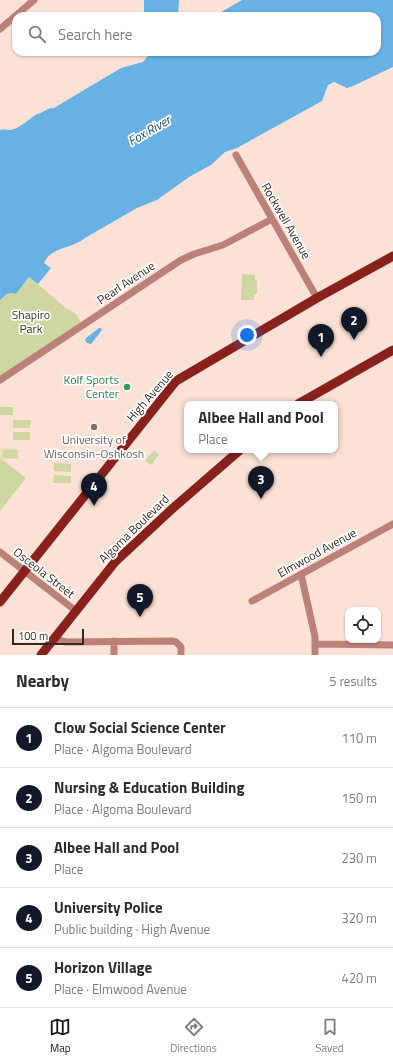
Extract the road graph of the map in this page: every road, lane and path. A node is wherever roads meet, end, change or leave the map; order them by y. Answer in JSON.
{"nodes":[{"id":1,"x":34,"y":0,"type":"edge"},
{"id":2,"x":19,"y":12,"type":"edge"},
{"id":3,"x":12,"y":18,"type":"edge"},
{"id":4,"x":0,"y":28,"type":"edge"},
{"id":5,"x":236,"y":155,"type":"dead end"},
{"id":6,"x":272,"y":219,"type":"junction"},
{"id":7,"x":393,"y":256,"type":"edge"},
{"id":8,"x":318,"y":298,"type":"junction"},
{"id":9,"x":393,"y":350,"type":"edge"},
{"id":10,"x":0,"y":380,"type":"edge"},
{"id":11,"x":303,"y":401,"type":"edge"},
{"id":12,"x":237,"y":453,"type":"edge"},
{"id":13,"x":393,"y":524,"type":"edge"},
{"id":14,"x":0,"y":552,"type":"edge"},
{"id":15,"x":24,"y":571,"type":"junction"},
{"id":16,"x":301,"y":574,"type":"junction"},
{"id":17,"x":252,"y":601,"type":"dead end"},
{"id":18,"x":0,"y":602,"type":"edge"},
{"id":19,"x":76,"y":610,"type":"junction"},
{"id":20,"x":53,"y":639,"type":"junction"},
{"id":21,"x":114,"y":641,"type":"junction"},
{"id":22,"x":315,"y":644,"type":"junction"},
{"id":23,"x":393,"y":644,"type":"edge"},
{"id":24,"x":44,"y":653,"type":"edge"},
{"id":25,"x":114,"y":655,"type":"edge"},
{"id":26,"x":181,"y":655,"type":"edge"},
{"id":27,"x":315,"y":655,"type":"edge"}],
"edges":[{"from":1,"to":2,"type":"street"},
{"from":3,"to":4,"type":"street"},
{"from":5,"to":6,"type":"street","name":"Rockwell Avenue"},
{"from":6,"to":8,"type":"street","name":"Rockwell Avenue"},
{"from":6,"to":10,"type":"street","name":"Pearl Avenue"},
{"from":7,"to":8,"type":"main road","name":"High Avenue"},
{"from":8,"to":15,"type":"main road","name":"High Avenue"},
{"from":9,"to":11,"type":"main road"},
{"from":12,"to":19,"type":"main road","name":"Algoma Boulevard"},
{"from":13,"to":16,"type":"street","name":"Elmwood Avenue"},
{"from":14,"to":15,"type":"street","name":"Osceola Street"},
{"from":15,"to":18,"type":"main road","name":"High Avenue"},
{"from":15,"to":19,"type":"street","name":"Osceola Street"},
{"from":16,"to":17,"type":"street","name":"Elmwood Avenue"},
{"from":16,"to":22,"type":"street"},
{"from":19,"to":20,"type":"main road","name":"Algoma Boulevard"},
{"from":20,"to":21,"type":"street"},
{"from":20,"to":24,"type":"main road","name":"Algoma Boulevard"},
{"from":21,"to":25,"type":"street"},
{"from":21,"to":26,"type":"street"},
{"from":22,"to":23,"type":"street"},
{"from":22,"to":27,"type":"street"}]}
